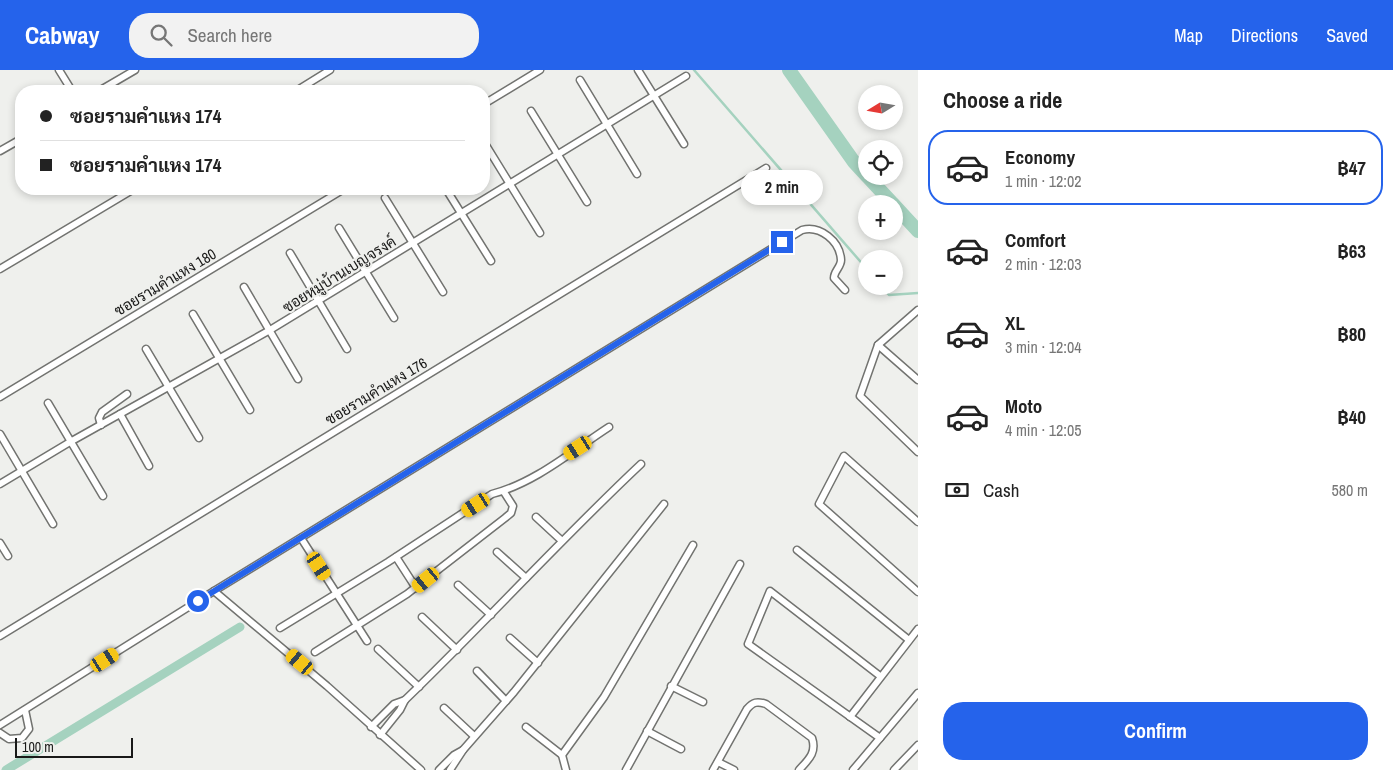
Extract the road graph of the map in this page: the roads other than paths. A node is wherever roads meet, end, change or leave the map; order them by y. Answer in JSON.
{"nodes":[{"id":1,"x":59,"y":70,"type":"edge"},
{"id":2,"x":134,"y":70,"type":"edge"},
{"id":3,"x":330,"y":70,"type":"edge"},
{"id":4,"x":540,"y":70,"type":"edge"},
{"id":5,"x":638,"y":70,"type":"edge"},
{"id":6,"x":686,"y":76,"type":"dead end"},
{"id":7,"x":580,"y":80,"type":"dead end"},
{"id":8,"x":68,"y":85,"type":"edge"},
{"id":9,"x":109,"y":85,"type":"edge"},
{"id":10,"x":306,"y":85,"type":"edge"},
{"id":11,"x":654,"y":96,"type":"junction"},
{"id":12,"x":490,"y":100,"type":"edge"},
{"id":13,"x":531,"y":111,"type":"dead end"},
{"id":14,"x":608,"y":125,"type":"junction"},
{"id":15,"x":15,"y":142,"type":"edge"},
{"id":16,"x":684,"y":144,"type":"dead end"},
{"id":17,"x":0,"y":151,"type":"edge"},
{"id":18,"x":490,"y":152,"type":"edge"},
{"id":19,"x":558,"y":155,"type":"junction"},
{"id":20,"x":766,"y":168,"type":"dead end"},
{"id":21,"x":637,"y":174,"type":"dead end"},
{"id":22,"x":750,"y":178,"type":"junction"},
{"id":23,"x":510,"y":184,"type":"junction"},
{"id":24,"x":124,"y":195,"type":"edge"},
{"id":25,"x":334,"y":195,"type":"edge"},
{"id":26,"x":450,"y":195,"type":"edge"},
{"id":27,"x":776,"y":195,"type":"dead end"},
{"id":28,"x":385,"y":198,"type":"dead end"},
{"id":29,"x":587,"y":202,"type":"dead end"},
{"id":30,"x":461,"y":214,"type":"junction"},
{"id":31,"x":339,"y":228,"type":"dead end"},
{"id":32,"x":540,"y":234,"type":"dead end"},
{"id":33,"x":413,"y":242,"type":"junction"},
{"id":34,"x":290,"y":253,"type":"dead end"},
{"id":35,"x":491,"y":261,"type":"dead end"},
{"id":36,"x":0,"y":269,"type":"edge"},
{"id":37,"x":366,"y":272,"type":"junction"},
{"id":38,"x":244,"y":287,"type":"dead end"},
{"id":39,"x":845,"y":290,"type":"dead end"},
{"id":40,"x":443,"y":292,"type":"dead end"},
{"id":41,"x":318,"y":301,"type":"junction"},
{"id":42,"x":918,"y":310,"type":"edge"},
{"id":43,"x":193,"y":314,"type":"dead end"},
{"id":44,"x":394,"y":318,"type":"dead end"},
{"id":45,"x":270,"y":330,"type":"junction"},
{"id":46,"x":878,"y":344,"type":"junction"},
{"id":47,"x":146,"y":349,"type":"dead end"},
{"id":48,"x":347,"y":349,"type":"dead end"},
{"id":49,"x":219,"y":360,"type":"junction"},
{"id":50,"x":298,"y":379,"type":"dead end"},
{"id":51,"x":918,"y":380,"type":"edge"},
{"id":52,"x":169,"y":388,"type":"junction"},
{"id":53,"x":128,"y":394,"type":"dead end"},
{"id":54,"x":0,"y":397,"type":"edge"},
{"id":55,"x":48,"y":403,"type":"dead end"},
{"id":56,"x":250,"y":410,"type":"dead end"},
{"id":57,"x":120,"y":414,"type":"junction"},
{"id":58,"x":101,"y":425,"type":"junction"},
{"id":59,"x":609,"y":427,"type":"dead end"},
{"id":60,"x":0,"y":434,"type":"edge"},
{"id":61,"x":199,"y":438,"type":"dead end"},
{"id":62,"x":70,"y":442,"type":"junction"},
{"id":63,"x":918,"y":452,"type":"edge"},
{"id":64,"x":641,"y":464,"type":"dead end"},
{"id":65,"x":149,"y":466,"type":"dead end"},
{"id":66,"x":22,"y":471,"type":"junction"},
{"id":67,"x":0,"y":484,"type":"edge"},
{"id":68,"x":504,"y":492,"type":"junction"},
{"id":69,"x":103,"y":496,"type":"dead end"},
{"id":70,"x":664,"y":504,"type":"dead end"},
{"id":71,"x":536,"y":517,"type":"dead end"},
{"id":72,"x":918,"y":522,"type":"edge"},
{"id":73,"x":53,"y":524,"type":"dead end"},
{"id":74,"x":300,"y":538,"type":"junction"},
{"id":75,"x":562,"y":541,"type":"junction"},
{"id":76,"x":0,"y":543,"type":"edge"},
{"id":77,"x":693,"y":545,"type":"dead end"},
{"id":78,"x":797,"y":550,"type":"dead end"},
{"id":79,"x":497,"y":552,"type":"dead end"},
{"id":80,"x":8,"y":556,"type":"dead end"},
{"id":81,"x":396,"y":557,"type":"junction"},
{"id":82,"x":740,"y":564,"type":"dead end"},
{"id":83,"x":526,"y":578,"type":"junction"},
{"id":84,"x":458,"y":585,"type":"dead end"},
{"id":85,"x":416,"y":588,"type":"junction"},
{"id":86,"x":214,"y":591,"type":"junction"},
{"id":87,"x":918,"y":592,"type":"edge"},
{"id":88,"x":337,"y":594,"type":"junction"},
{"id":89,"x":491,"y":615,"type":"junction"},
{"id":90,"x":422,"y":617,"type":"dead end"},
{"id":91,"x":357,"y":625,"type":"junction"},
{"id":92,"x":280,"y":628,"type":"dead end"},
{"id":93,"x":918,"y":629,"type":"edge"},
{"id":94,"x":0,"y":636,"type":"edge"},
{"id":95,"x":510,"y":638,"type":"dead end"},
{"id":96,"x":367,"y":640,"type":"dead end"},
{"id":97,"x":909,"y":640,"type":"junction"},
{"id":98,"x":378,"y":649,"type":"dead end"},
{"id":99,"x":457,"y":650,"type":"junction"},
{"id":100,"x":314,"y":652,"type":"dead end"},
{"id":101,"x":538,"y":663,"type":"junction"},
{"id":102,"x":477,"y":672,"type":"dead end"},
{"id":103,"x":880,"y":676,"type":"junction"},
{"id":104,"x":672,"y":686,"type":"junction"},
{"id":105,"x":418,"y":687,"type":"junction"},
{"id":106,"x":918,"y":693,"type":"edge"},
{"id":107,"x":405,"y":700,"type":"junction"},
{"id":108,"x":506,"y":701,"type":"junction"},
{"id":109,"x":703,"y":702,"type":"dead end"},
{"id":110,"x":444,"y":708,"type":"dead end"},
{"id":111,"x":25,"y":710,"type":"junction"},
{"id":112,"x":850,"y":717,"type":"junction"},
{"id":113,"x":0,"y":725,"type":"edge"},
{"id":114,"x":371,"y":727,"type":"junction"},
{"id":115,"x":526,"y":727,"type":"dead end"},
{"id":116,"x":647,"y":731,"type":"junction"},
{"id":117,"x":0,"y":733,"type":"edge"},
{"id":118,"x":380,"y":735,"type":"junction"},
{"id":119,"x":474,"y":736,"type":"junction"},
{"id":120,"x":880,"y":738,"type":"junction"},
{"id":121,"x":918,"y":745,"type":"edge"},
{"id":122,"x":681,"y":749,"type":"dead end"},
{"id":123,"x":463,"y":750,"type":"junction"},
{"id":124,"x":562,"y":755,"type":"junction"},
{"id":125,"x":718,"y":762,"type":"junction"},
{"id":126,"x":421,"y":770,"type":"edge"},
{"id":127,"x":439,"y":770,"type":"edge"},
{"id":128,"x":450,"y":770,"type":"edge"},
{"id":129,"x":566,"y":770,"type":"edge"},
{"id":130,"x":626,"y":770,"type":"edge"},
{"id":131,"x":713,"y":770,"type":"edge"},
{"id":132,"x":734,"y":770,"type":"edge"},
{"id":133,"x":799,"y":770,"type":"edge"},
{"id":134,"x":853,"y":770,"type":"edge"},
{"id":135,"x":894,"y":770,"type":"edge"}],
"edges":[{"from":1,"to":8,"type":"street"},
{"from":2,"to":9,"type":"street"},
{"from":3,"to":10,"type":"street"},
{"from":4,"to":12,"type":"street"},
{"from":5,"to":11,"type":"street"},
{"from":6,"to":11,"type":"street","name":"ซอยหมู่บ้านเบญจรงค์"},
{"from":7,"to":14,"type":"street"},
{"from":11,"to":14,"type":"street","name":"ซอยหมู่บ้านเบญจรงค์"},
{"from":11,"to":16,"type":"street"},
{"from":13,"to":19,"type":"street"},
{"from":14,"to":19,"type":"street","name":"ซอยหมู่บ้านเบญจรงค์"},
{"from":14,"to":21,"type":"street"},
{"from":15,"to":17,"type":"street"},
{"from":18,"to":23,"type":"street"},
{"from":19,"to":23,"type":"street","name":"ซอยหมู่บ้านเบญจรงค์"},
{"from":19,"to":29,"type":"street"},
{"from":20,"to":22,"type":"street","name":"ซอยรามคำแหง 176"},
{"from":22,"to":27,"type":"street"},
{"from":22,"to":94,"type":"street","name":"ซอยรามคำแหง 176"},
{"from":23,"to":30,"type":"street","name":"ซอยหมู่บ้านเบญจรงค์"},
{"from":23,"to":32,"type":"street"},
{"from":24,"to":36,"type":"street"},
{"from":25,"to":54,"type":"street","name":"ซอยรามคำแหง 180"},
{"from":26,"to":30,"type":"street"},
{"from":28,"to":33,"type":"street"},
{"from":30,"to":33,"type":"street","name":"ซอยหมู่บ้านเบญจรงค์"},
{"from":30,"to":35,"type":"street"},
{"from":31,"to":37,"type":"street"},
{"from":33,"to":37,"type":"street","name":"ซอยหมู่บ้านเบญจรงค์"},
{"from":33,"to":40,"type":"street"},
{"from":34,"to":41,"type":"street"},
{"from":37,"to":41,"type":"street","name":"ซอยหมู่บ้านเบญจรงค์"},
{"from":37,"to":44,"type":"street"},
{"from":38,"to":45,"type":"street"},
{"from":39,"to":74,"type":"street"},
{"from":41,"to":45,"type":"street","name":"ซอยหมู่บ้านเบญจรงค์"},
{"from":41,"to":48,"type":"street"},
{"from":42,"to":46,"type":"street"},
{"from":43,"to":49,"type":"street"},
{"from":45,"to":49,"type":"street","name":"ซอยหมู่บ้านเบญจรงค์"},
{"from":45,"to":50,"type":"street"},
{"from":46,"to":51,"type":"street"},
{"from":46,"to":63,"type":"street"},
{"from":47,"to":52,"type":"street"},
{"from":49,"to":52,"type":"street","name":"ซอยหมู่บ้านเบญจรงค์"},
{"from":49,"to":56,"type":"street"},
{"from":52,"to":57,"type":"street","name":"ซอยหมู่บ้านเบญจรงค์"},
{"from":52,"to":61,"type":"street"},
{"from":53,"to":58,"type":"street"},
{"from":55,"to":62,"type":"street"},
{"from":57,"to":58,"type":"street","name":"ซอยหมู่บ้านเบญจรงค์"},
{"from":57,"to":65,"type":"street"},
{"from":58,"to":62,"type":"street","name":"ซอยหมู่บ้านเบญจรงค์"},
{"from":59,"to":68,"type":"street"},
{"from":60,"to":66,"type":"street"},
{"from":62,"to":66,"type":"street","name":"ซอยหมู่บ้านเบญจรงค์"},
{"from":62,"to":69,"type":"street"},
{"from":64,"to":75,"type":"street"},
{"from":66,"to":67,"type":"street","name":"ซอยหมู่บ้านเบญจรงค์"},
{"from":66,"to":73,"type":"street"},
{"from":68,"to":81,"type":"street"},
{"from":68,"to":85,"type":"street"},
{"from":70,"to":101,"type":"street"},
{"from":71,"to":75,"type":"street"},
{"from":72,"to":87,"type":"street"},
{"from":74,"to":86,"type":"street"},
{"from":74,"to":88,"type":"street"},
{"from":75,"to":83,"type":"street"},
{"from":76,"to":80,"type":"street"},
{"from":77,"to":124,"type":"street"},
{"from":78,"to":97,"type":"street"},
{"from":79,"to":83,"type":"street"},
{"from":81,"to":85,"type":"street"},
{"from":81,"to":88,"type":"street"},
{"from":82,"to":104,"type":"street"},
{"from":83,"to":89,"type":"street"},
{"from":84,"to":89,"type":"street"},
{"from":85,"to":91,"type":"street"},
{"from":86,"to":111,"type":"street"},
{"from":86,"to":114,"type":"street"},
{"from":88,"to":91,"type":"street"},
{"from":88,"to":92,"type":"street"},
{"from":89,"to":99,"type":"street"},
{"from":90,"to":99,"type":"street"},
{"from":91,"to":96,"type":"street"},
{"from":91,"to":100,"type":"street"},
{"from":93,"to":97,"type":"street"},
{"from":95,"to":101,"type":"street"},
{"from":97,"to":103,"type":"street"},
{"from":98,"to":105,"type":"street"},
{"from":99,"to":105,"type":"street"},
{"from":101,"to":108,"type":"street"},
{"from":102,"to":108,"type":"street"},
{"from":103,"to":112,"type":"street"},
{"from":103,"to":112,"type":"street"},
{"from":104,"to":109,"type":"street"},
{"from":104,"to":116,"type":"street"},
{"from":105,"to":107,"type":"street"},
{"from":106,"to":120,"type":"street"},
{"from":107,"to":114,"type":"street"},
{"from":107,"to":118,"type":"street"},
{"from":108,"to":119,"type":"street"},
{"from":110,"to":119,"type":"street"},
{"from":111,"to":113,"type":"street"},
{"from":111,"to":117,"type":"street"},
{"from":112,"to":120,"type":"street"},
{"from":114,"to":118,"type":"street"},
{"from":115,"to":124,"type":"street"},
{"from":116,"to":122,"type":"street"},
{"from":116,"to":130,"type":"street"},
{"from":118,"to":126,"type":"street"},
{"from":119,"to":123,"type":"street"},
{"from":120,"to":134,"type":"street"},
{"from":121,"to":135,"type":"street"},
{"from":123,"to":127,"type":"street"},
{"from":123,"to":128,"type":"street"},
{"from":124,"to":129,"type":"street"},
{"from":125,"to":131,"type":"street"},
{"from":125,"to":132,"type":"street"},
{"from":125,"to":133,"type":"street"}]}
